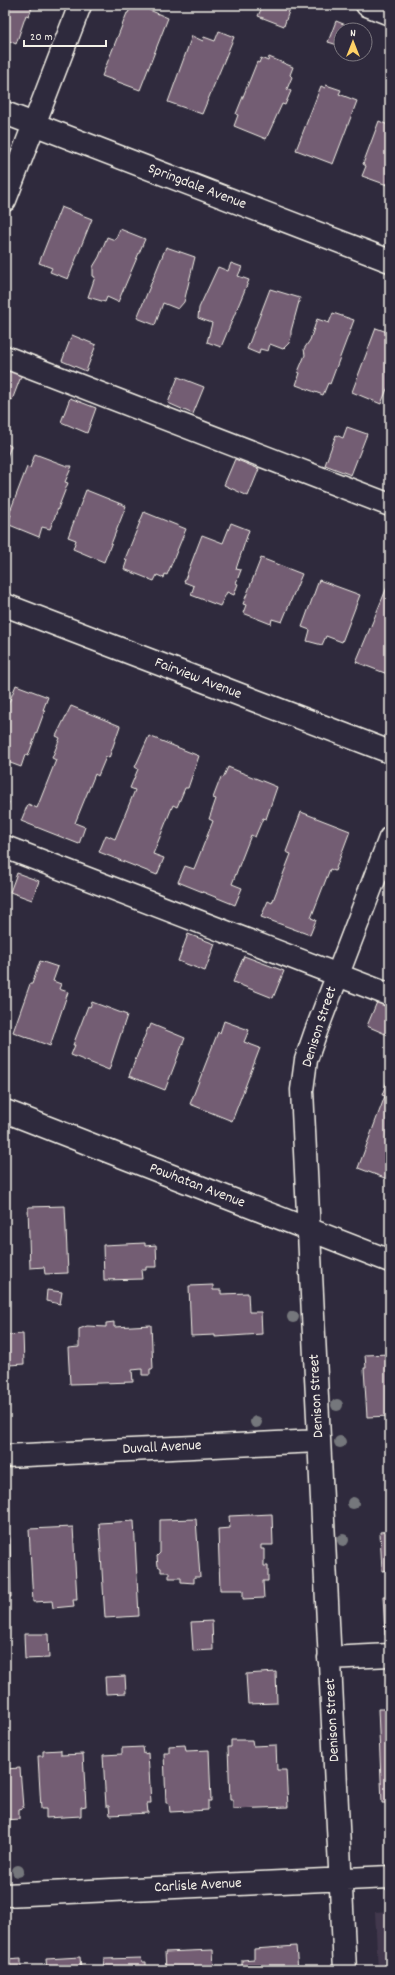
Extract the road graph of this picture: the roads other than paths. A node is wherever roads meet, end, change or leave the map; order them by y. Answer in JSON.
{"nodes":[{"id":1,"x":80,"y":5,"type":"edge"},
{"id":2,"x":366,"y":5,"type":"edge"},
{"id":3,"x":390,"y":14,"type":"edge"},
{"id":4,"x":5,"y":114,"type":"edge"},
{"id":5,"x":34,"y":125,"type":"junction"},
{"id":6,"x":5,"y":200,"type":"edge"},
{"id":7,"x":390,"y":261,"type":"edge"},
{"id":8,"x":5,"y":357,"type":"edge"},
{"id":9,"x":390,"y":505,"type":"edge"},
{"id":10,"x":5,"y":605,"type":"edge"},
{"id":11,"x":390,"y":752,"type":"edge"},
{"id":12,"x":390,"y":838,"type":"edge"},
{"id":13,"x":5,"y":847,"type":"edge"},
{"id":14,"x":337,"y":975,"type":"junction"},
{"id":15,"x":390,"y":995,"type":"edge"},
{"id":16,"x":5,"y":1111,"type":"edge"},
{"id":17,"x":309,"y":1230,"type":"junction"},
{"id":18,"x":390,"y":1261,"type":"edge"},
{"id":19,"x":319,"y":1441,"type":"junction"},
{"id":20,"x":5,"y":1456,"type":"edge"},
{"id":21,"x":390,"y":1655,"type":"edge"},
{"id":22,"x":329,"y":1658,"type":"junction"},
{"id":23,"x":390,"y":1877,"type":"edge"},
{"id":24,"x":341,"y":1879,"type":"junction"},
{"id":25,"x":5,"y":1894,"type":"edge"},
{"id":26,"x":345,"y":1970,"type":"edge"}],
"edges":[{"from":1,"to":5,"type":"street"},
{"from":2,"to":3,"type":"street"},
{"from":4,"to":5,"type":"street","name":"Springdale Avenue"},
{"from":5,"to":6,"type":"street"},
{"from":5,"to":7,"type":"street","name":"Springdale Avenue"},
{"from":8,"to":9,"type":"street"},
{"from":10,"to":11,"type":"street","name":"Fairview Avenue"},
{"from":12,"to":14,"type":"street","name":"Denison Street"},
{"from":13,"to":14,"type":"street"},
{"from":14,"to":15,"type":"street"},
{"from":14,"to":17,"type":"street","name":"Denison Street"},
{"from":16,"to":17,"type":"street","name":"Powhatan Avenue"},
{"from":17,"to":18,"type":"street","name":"Powhatan Avenue"},
{"from":17,"to":19,"type":"street","name":"Denison Street"},
{"from":19,"to":20,"type":"street","name":"Duvall Avenue"},
{"from":19,"to":22,"type":"street","name":"Denison Street"},
{"from":21,"to":22,"type":"street"},
{"from":22,"to":24,"type":"street","name":"Denison Street"},
{"from":23,"to":24,"type":"street","name":"Carlisle Avenue"},
{"from":24,"to":25,"type":"street","name":"Carlisle Avenue"},
{"from":24,"to":26,"type":"street","name":"Denison Street"}]}
